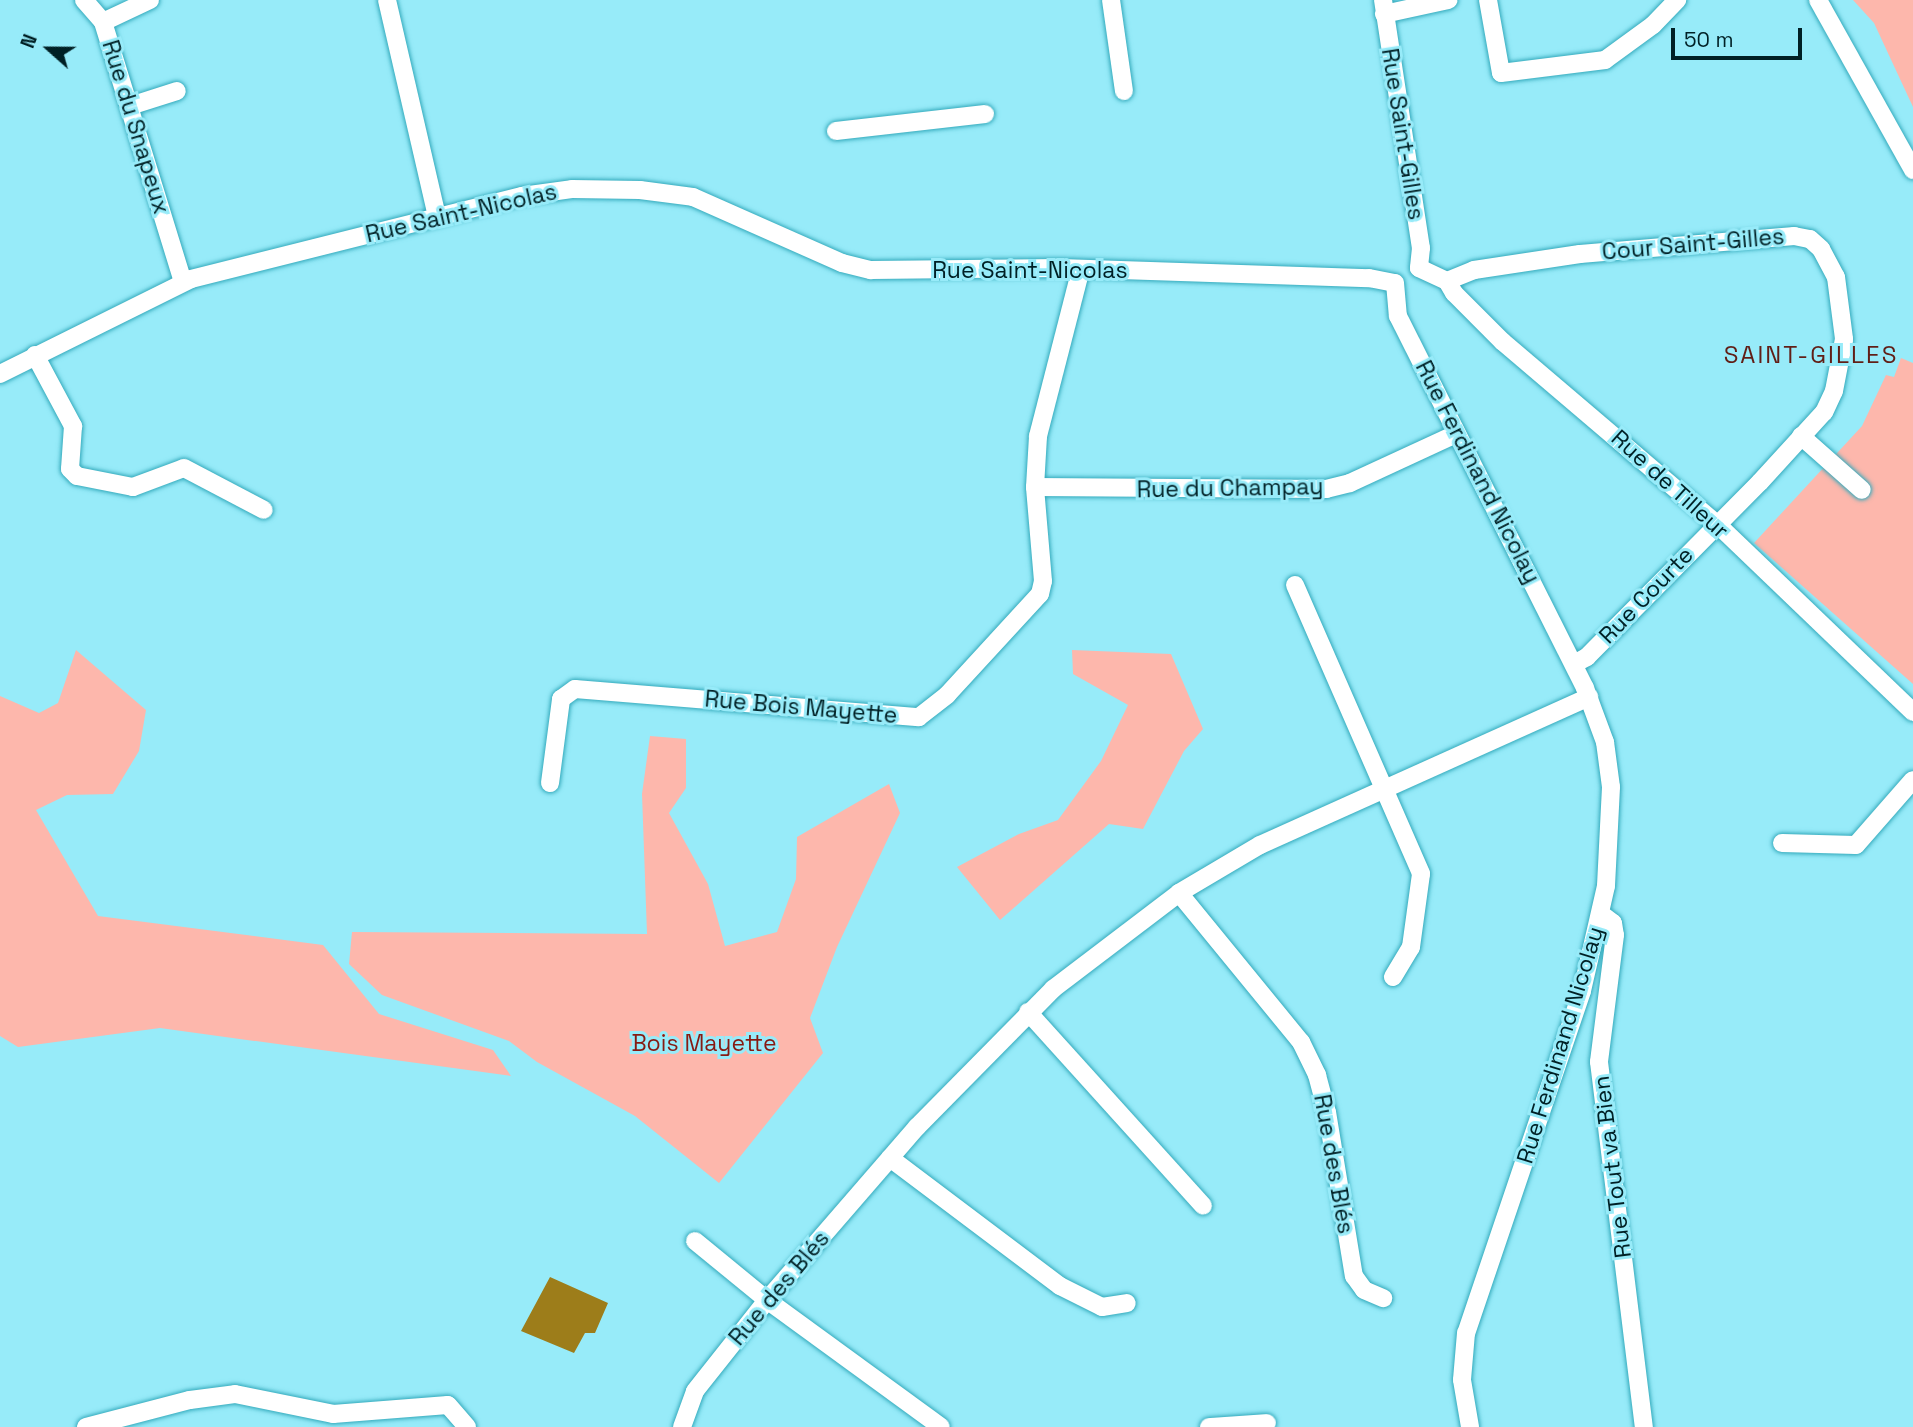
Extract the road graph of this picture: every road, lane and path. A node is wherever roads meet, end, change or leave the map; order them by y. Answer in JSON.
{"nodes":[{"id":1,"x":84,"y":0,"type":"edge"},
{"id":2,"x":150,"y":0,"type":"edge"},
{"id":3,"x":387,"y":0,"type":"edge"},
{"id":4,"x":1111,"y":0,"type":"edge"},
{"id":5,"x":1448,"y":0,"type":"edge"},
{"id":6,"x":1488,"y":0,"type":"edge"},
{"id":7,"x":1677,"y":0,"type":"edge"},
{"id":8,"x":1818,"y":0,"type":"edge"},
{"id":9,"x":1384,"y":7,"type":"edge"},
{"id":10,"x":103,"y":22,"type":"junction"},
{"id":11,"x":177,"y":91,"type":"dead end"},
{"id":12,"x":1124,"y":91,"type":"dead end"},
{"id":13,"x":130,"y":106,"type":"junction"},
{"id":14,"x":985,"y":114,"type":"dead end"},
{"id":15,"x":836,"y":131,"type":"dead end"},
{"id":16,"x":1913,"y":170,"type":"edge"},
{"id":17,"x":437,"y":217,"type":"junction"},
{"id":18,"x":1081,"y":268,"type":"junction"},
{"id":19,"x":1419,"y":268,"type":"junction"},
{"id":20,"x":1447,"y":281,"type":"junction"},
{"id":21,"x":183,"y":282,"type":"junction"},
{"id":22,"x":1395,"y":283,"type":"junction"},
{"id":23,"x":35,"y":355,"type":"junction"},
{"id":24,"x":0,"y":374,"type":"edge"},
{"id":25,"x":1456,"y":433,"type":"junction"},
{"id":26,"x":1801,"y":436,"type":"junction"},
{"id":27,"x":1035,"y":488,"type":"junction"},
{"id":28,"x":1862,"y":490,"type":"dead end"},
{"id":29,"x":264,"y":510,"type":"dead end"},
{"id":30,"x":1716,"y":523,"type":"junction"},
{"id":31,"x":1295,"y":585,"type":"dead end"},
{"id":32,"x":1574,"y":664,"type":"junction"},
{"id":33,"x":1589,"y":697,"type":"junction"},
{"id":34,"x":1913,"y":712,"type":"edge"},
{"id":35,"x":1913,"y":780,"type":"edge"},
{"id":36,"x":550,"y":783,"type":"dead end"},
{"id":37,"x":1385,"y":787,"type":"junction"},
{"id":38,"x":1782,"y":843,"type":"dead end"},
{"id":39,"x":1179,"y":893,"type":"junction"},
{"id":40,"x":1601,"y":914,"type":"junction"},
{"id":41,"x":1393,"y":977,"type":"dead end"},
{"id":42,"x":1028,"y":1012,"type":"junction"},
{"id":43,"x":890,"y":1158,"type":"junction"},
{"id":44,"x":1203,"y":1206,"type":"dead end"},
{"id":45,"x":695,"y":1241,"type":"dead end"},
{"id":46,"x":1383,"y":1298,"type":"dead end"},
{"id":47,"x":767,"y":1300,"type":"junction"},
{"id":48,"x":1126,"y":1303,"type":"dead end"},
{"id":49,"x":1267,"y":1423,"type":"dead end"},
{"id":50,"x":86,"y":1427,"type":"edge"},
{"id":51,"x":467,"y":1427,"type":"edge"},
{"id":52,"x":682,"y":1427,"type":"edge"},
{"id":53,"x":941,"y":1427,"type":"edge"},
{"id":54,"x":1209,"y":1427,"type":"edge"},
{"id":55,"x":1470,"y":1427,"type":"edge"},
{"id":56,"x":1644,"y":1427,"type":"edge"}],
"edges":[{"from":1,"to":10,"type":"street"},
{"from":2,"to":10,"type":"street","name":"Rue du Snapeux"},
{"from":3,"to":17,"type":"street"},
{"from":4,"to":12,"type":"street"},
{"from":5,"to":9,"type":"street"},
{"from":6,"to":7,"type":"street"},
{"from":8,"to":16,"type":"street"},
{"from":9,"to":19,"type":"street","name":"Rue Saint-Gilles"},
{"from":10,"to":13,"type":"street","name":"Rue du Snapeux"},
{"from":11,"to":13,"type":"street"},
{"from":13,"to":21,"type":"street","name":"Rue du Snapeux"},
{"from":14,"to":15,"type":"street"},
{"from":17,"to":18,"type":"street","name":"Rue Saint-Nicolas"},
{"from":17,"to":21,"type":"street","name":"Rue Saint-Nicolas"},
{"from":18,"to":22,"type":"street","name":"Rue Saint-Nicolas"},
{"from":18,"to":27,"type":"street","name":"Rue Bois Mayette"},
{"from":19,"to":20,"type":"street","name":"Rue de Tilleur"},
{"from":19,"to":22,"type":"street"},
{"from":20,"to":26,"type":"street","name":"Cour Saint-Gilles"},
{"from":20,"to":30,"type":"street","name":"Rue de Tilleur"},
{"from":21,"to":23,"type":"street","name":"Rue Saint-Nicolas"},
{"from":22,"to":25,"type":"street","name":"Rue Ferdinand Nicolay"},
{"from":23,"to":24,"type":"street","name":"Rue Saint-Nicolas"},
{"from":23,"to":29,"type":"street"},
{"from":25,"to":27,"type":"street","name":"Rue du Champay"},
{"from":25,"to":32,"type":"street","name":"Rue Ferdinand Nicolay"},
{"from":26,"to":28,"type":"street"},
{"from":26,"to":30,"type":"street","name":"Cour Saint-Gilles"},
{"from":27,"to":36,"type":"street","name":"Rue Bois Mayette"},
{"from":30,"to":32,"type":"street","name":"Rue Courte"},
{"from":30,"to":34,"type":"street","name":"Rue de Tilleur"},
{"from":31,"to":37,"type":"street"},
{"from":32,"to":33,"type":"street","name":"Rue Ferdinand Nicolay"},
{"from":33,"to":37,"type":"street","name":"Rue des Blés"},
{"from":33,"to":40,"type":"street","name":"Rue Ferdinand Nicolay"},
{"from":35,"to":38,"type":"street"},
{"from":37,"to":39,"type":"street","name":"Rue des Blés"},
{"from":37,"to":41,"type":"street"},
{"from":39,"to":42,"type":"street","name":"Rue des Blés"},
{"from":39,"to":46,"type":"street","name":"Rue des Blés"},
{"from":40,"to":55,"type":"street","name":"Rue Ferdinand Nicolay"},
{"from":40,"to":56,"type":"street","name":"Rue Tout va Bien"},
{"from":42,"to":43,"type":"street","name":"Rue des Blés"},
{"from":42,"to":44,"type":"street"},
{"from":43,"to":47,"type":"street","name":"Rue des Blés"},
{"from":43,"to":48,"type":"street"},
{"from":45,"to":47,"type":"street"},
{"from":47,"to":52,"type":"street","name":"Rue des Blés"},
{"from":47,"to":53,"type":"street"},
{"from":49,"to":54,"type":"street"},
{"from":50,"to":51,"type":"street"}]}
